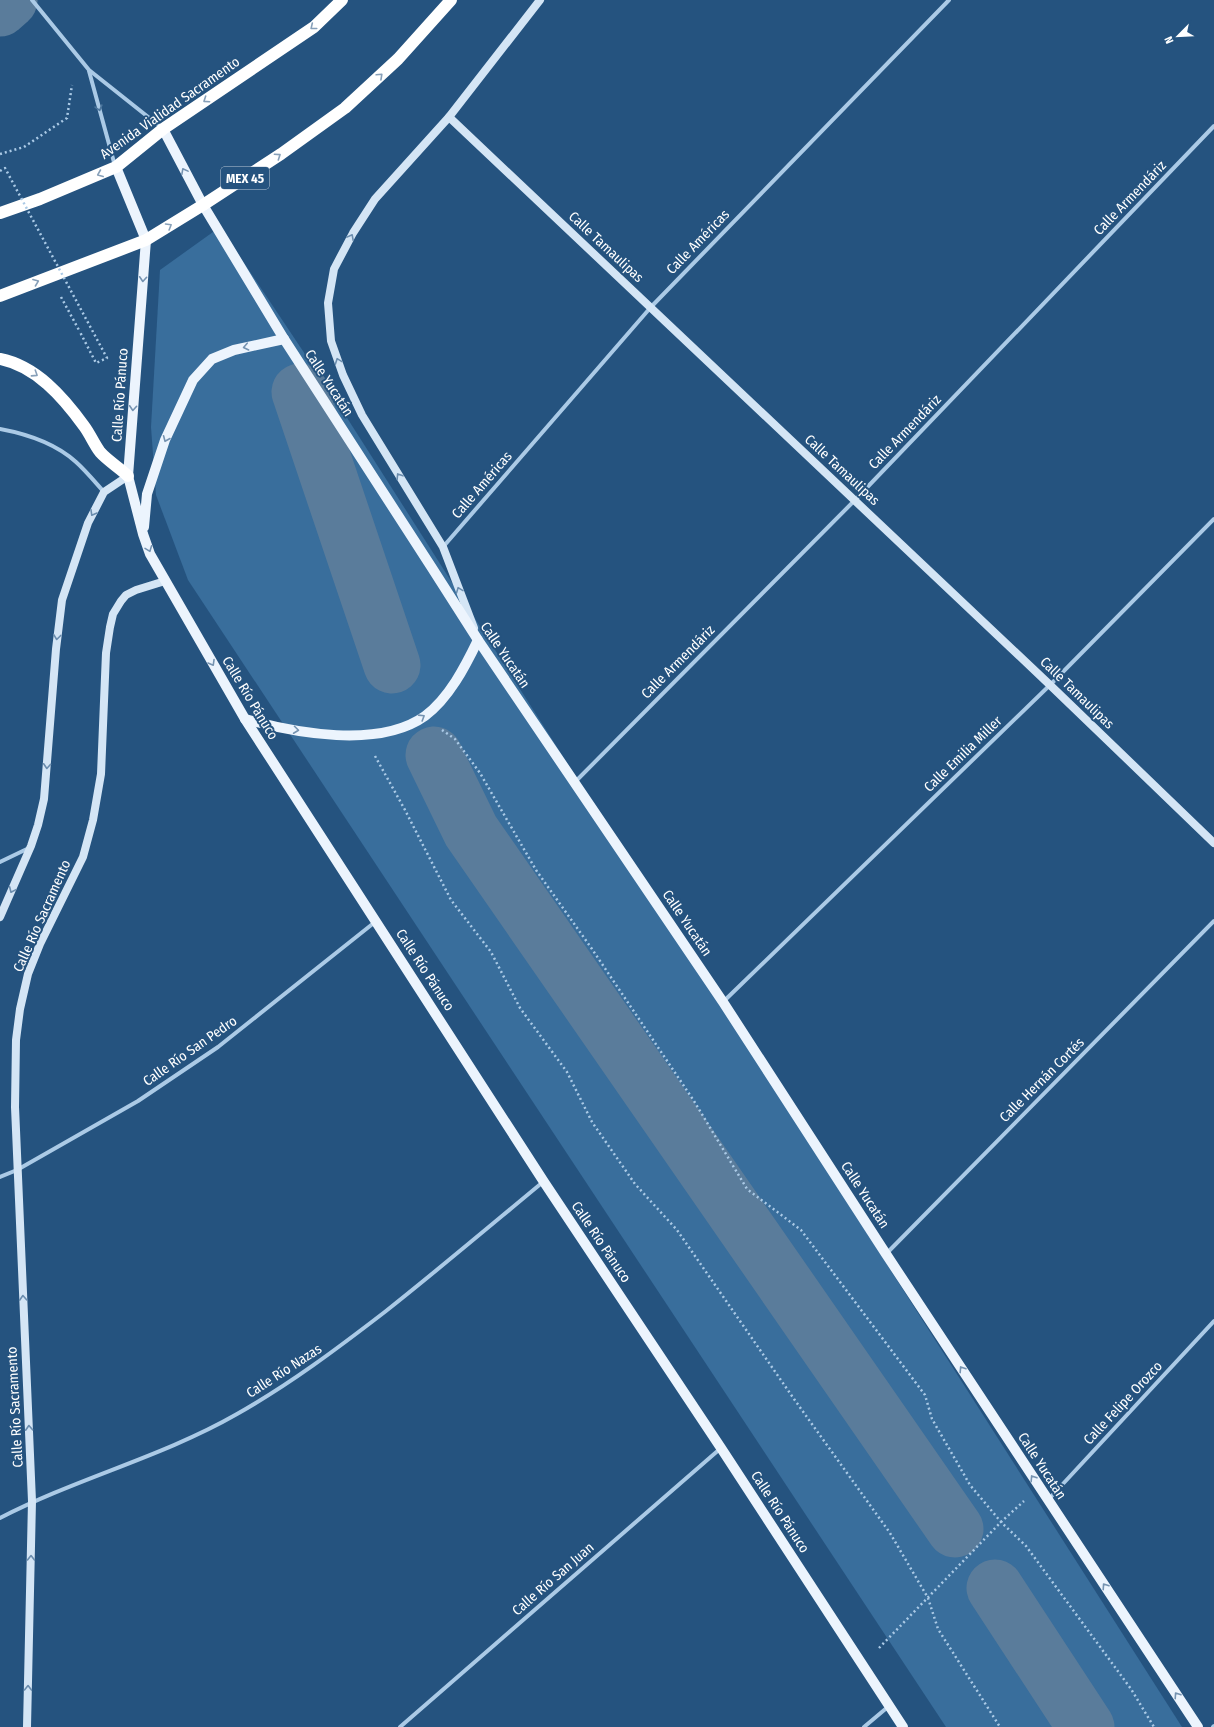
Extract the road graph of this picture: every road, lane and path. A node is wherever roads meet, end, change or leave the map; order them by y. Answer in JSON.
{"nodes":[{"id":1,"x":32,"y":0,"type":"edge"},
{"id":2,"x":342,"y":0,"type":"edge"},
{"id":3,"x":451,"y":0,"type":"edge"},
{"id":4,"x":540,"y":0,"type":"edge"},
{"id":5,"x":949,"y":0,"type":"edge"},
{"id":6,"x":76,"y":55,"type":"junction"},
{"id":7,"x":88,"y":70,"type":"junction"},
{"id":8,"x":449,"y":117,"type":"junction"},
{"id":9,"x":1214,"y":126,"type":"edge"},
{"id":10,"x":163,"y":129,"type":"junction"},
{"id":11,"x":0,"y":154,"type":"edge"},
{"id":12,"x":116,"y":167,"type":"junction"},
{"id":13,"x":0,"y":171,"type":"edge"},
{"id":14,"x":203,"y":205,"type":"junction"},
{"id":15,"x":0,"y":213,"type":"edge"},
{"id":16,"x":146,"y":240,"type":"junction"},
{"id":17,"x":50,"y":277,"type":"junction"},
{"id":18,"x":0,"y":296,"type":"edge"},
{"id":19,"x":651,"y":307,"type":"junction"},
{"id":20,"x":284,"y":339,"type":"junction"},
{"id":21,"x":0,"y":359,"type":"edge"},
{"id":22,"x":0,"y":429,"type":"edge"},
{"id":23,"x":128,"y":476,"type":"junction"},
{"id":24,"x":104,"y":492,"type":"junction"},
{"id":25,"x":855,"y":500,"type":"junction"},
{"id":26,"x":1214,"y":519,"type":"edge"},
{"id":27,"x":143,"y":534,"type":"junction"},
{"id":28,"x":443,"y":547,"type":"junction"},
{"id":29,"x":165,"y":582,"type":"junction"},
{"id":30,"x":478,"y":640,"type":"junction"},
{"id":31,"x":1050,"y":685,"type":"junction"},
{"id":32,"x":245,"y":719,"type":"junction"},
{"id":33,"x":436,"y":726,"type":"dead end"},
{"id":34,"x":376,"y":750,"type":"dead end"},
{"id":35,"x":574,"y":782,"type":"junction"},
{"id":36,"x":1214,"y":843,"type":"edge"},
{"id":37,"x":31,"y":846,"type":"junction"},
{"id":38,"x":0,"y":862,"type":"edge"},
{"id":39,"x":0,"y":917,"type":"edge"},
{"id":40,"x":376,"y":920,"type":"junction"},
{"id":41,"x":1214,"y":921,"type":"edge"},
{"id":42,"x":723,"y":1002,"type":"junction"},
{"id":43,"x":17,"y":1170,"type":"junction"},
{"id":44,"x":0,"y":1177,"type":"edge"},
{"id":45,"x":544,"y":1182,"type":"junction"},
{"id":46,"x":886,"y":1254,"type":"junction"},
{"id":47,"x":1214,"y":1321,"type":"edge"},
{"id":48,"x":721,"y":1448,"type":"junction"},
{"id":49,"x":1048,"y":1500,"type":"junction"},
{"id":50,"x":32,"y":1501,"type":"junction"},
{"id":51,"x":0,"y":1518,"type":"edge"},
{"id":52,"x":1001,"y":1522,"type":"junction"},
{"id":53,"x":928,"y":1598,"type":"junction"},
{"id":54,"x":863,"y":1664,"type":"junction"},
{"id":55,"x":889,"y":1705,"type":"junction"},
{"id":56,"x":26,"y":1727,"type":"edge"},
{"id":57,"x":400,"y":1727,"type":"edge"},
{"id":58,"x":864,"y":1727,"type":"edge"},
{"id":59,"x":903,"y":1727,"type":"edge"},
{"id":60,"x":1000,"y":1727,"type":"edge"},
{"id":61,"x":1154,"y":1727,"type":"edge"},
{"id":62,"x":1198,"y":1727,"type":"edge"}],
"edges":[{"from":1,"to":6,"type":"street"},
{"from":2,"to":10,"type":"highway","name":"Avenida Vialidad Sacramento","one_way":true},
{"from":14,"to":3,"type":"highway","number":"MEX 45","one_way":true},
{"from":4,"to":8,"type":"street"},
{"from":5,"to":19,"type":"street","name":"Calle Américas"},
{"from":6,"to":7,"type":"street"},
{"from":6,"to":11,"type":"path"},
{"from":7,"to":10,"type":"street"},
{"from":7,"to":12,"type":"street","one_way":true},
{"from":8,"to":19,"type":"street","name":"Calle Tamaulipas"},
{"from":28,"to":8,"type":"street","one_way":true},
{"from":9,"to":25,"type":"street","name":"Calle Armendáriz"},
{"from":10,"to":12,"type":"highway","name":"Avenida Vialidad Sacramento"},
{"from":14,"to":10,"type":"main road","name":"Calle Yucatán","one_way":true},
{"from":12,"to":15,"type":"highway","name":"Avenida Vialidad Sacramento","one_way":true},
{"from":12,"to":16,"type":"main road","name":"Calle Río Pánuco"},
{"from":13,"to":17,"type":"path","bridge":true},
{"from":16,"to":14,"type":"highway","number":"MEX 45","one_way":true},
{"from":14,"to":20,"type":"main road","name":"Calle Yucatán"},
{"from":16,"to":17,"type":"highway","number":"MEX 45"},
{"from":16,"to":23,"type":"main road","name":"Calle Río Pánuco","one_way":true},
{"from":18,"to":17,"type":"highway","number":"MEX 45","one_way":true},
{"from":19,"to":25,"type":"street","name":"Calle Tamaulipas"},
{"from":19,"to":28,"type":"street","name":"Calle Américas"},
{"from":20,"to":27,"type":"main road","one_way":true},
{"from":20,"to":30,"type":"main road","name":"Calle Yucatán"},
{"from":21,"to":23,"type":"highway","one_way":true},
{"from":22,"to":24,"type":"street"},
{"from":23,"to":24,"type":"street"},
{"from":23,"to":27,"type":"main road","name":"Calle Río Pánuco"},
{"from":24,"to":37,"type":"street","one_way":true},
{"from":25,"to":31,"type":"street","name":"Calle Tamaulipas"},
{"from":25,"to":35,"type":"street","name":"Calle Armendáriz"},
{"from":26,"to":31,"type":"street","name":"Calle Emilia Miller"},
{"from":27,"to":29,"type":"main road","name":"Calle Río Pánuco","one_way":true},
{"from":30,"to":28,"type":"street","one_way":true},
{"from":29,"to":32,"type":"main road","name":"Calle Río Pánuco","one_way":true},
{"from":29,"to":43,"type":"street","name":"Calle Río Sacramento"},
{"from":32,"to":30,"type":"main road","one_way":true},
{"from":30,"to":35,"type":"main road","name":"Calle Yucatán"},
{"from":31,"to":36,"type":"street","name":"Calle Tamaulipas"},
{"from":31,"to":42,"type":"street","name":"Calle Emilia Miller"},
{"from":32,"to":40,"type":"main road","name":"Calle Río Pánuco"},
{"from":33,"to":52,"type":"path"},
{"from":34,"to":53,"type":"path"},
{"from":35,"to":42,"type":"main road","name":"Calle Yucatán"},
{"from":37,"to":38,"type":"street"},
{"from":37,"to":39,"type":"street","one_way":true},
{"from":40,"to":43,"type":"street","name":"Calle Río San Pedro"},
{"from":40,"to":45,"type":"main road","name":"Calle Río Pánuco"},
{"from":41,"to":46,"type":"street","name":"Calle Hernán Cortés"},
{"from":42,"to":46,"type":"main road","name":"Calle Yucatán"},
{"from":43,"to":44,"type":"street","name":"Calle Río San Pedro"},
{"from":50,"to":43,"type":"street","name":"Calle Río Sacramento","one_way":true},
{"from":45,"to":48,"type":"main road","name":"Calle Río Pánuco"},
{"from":45,"to":50,"type":"street","name":"Calle Río Nazas"},
{"from":49,"to":46,"type":"main road","name":"Calle Yucatán","one_way":true},
{"from":47,"to":49,"type":"street","name":"Calle Felipe Orozco"},
{"from":48,"to":54,"type":"main road","name":"Calle Río Pánuco"},
{"from":48,"to":57,"type":"street","name":"Calle Río San Juan"},
{"from":49,"to":52,"type":"path"},
{"from":62,"to":49,"type":"main road","name":"Calle Yucatán","one_way":true},
{"from":50,"to":51,"type":"street","name":"Calle Río Nazas"},
{"from":56,"to":50,"type":"street","name":"Calle Río Sacramento","one_way":true},
{"from":52,"to":53,"type":"path"},
{"from":52,"to":61,"type":"path"},
{"from":53,"to":54,"type":"path"},
{"from":53,"to":60,"type":"path"},
{"from":54,"to":55,"type":"main road","name":"Calle Río Pánuco"},
{"from":55,"to":58,"type":"street"},
{"from":55,"to":59,"type":"main road","name":"Calle Río Pánuco"}]}
